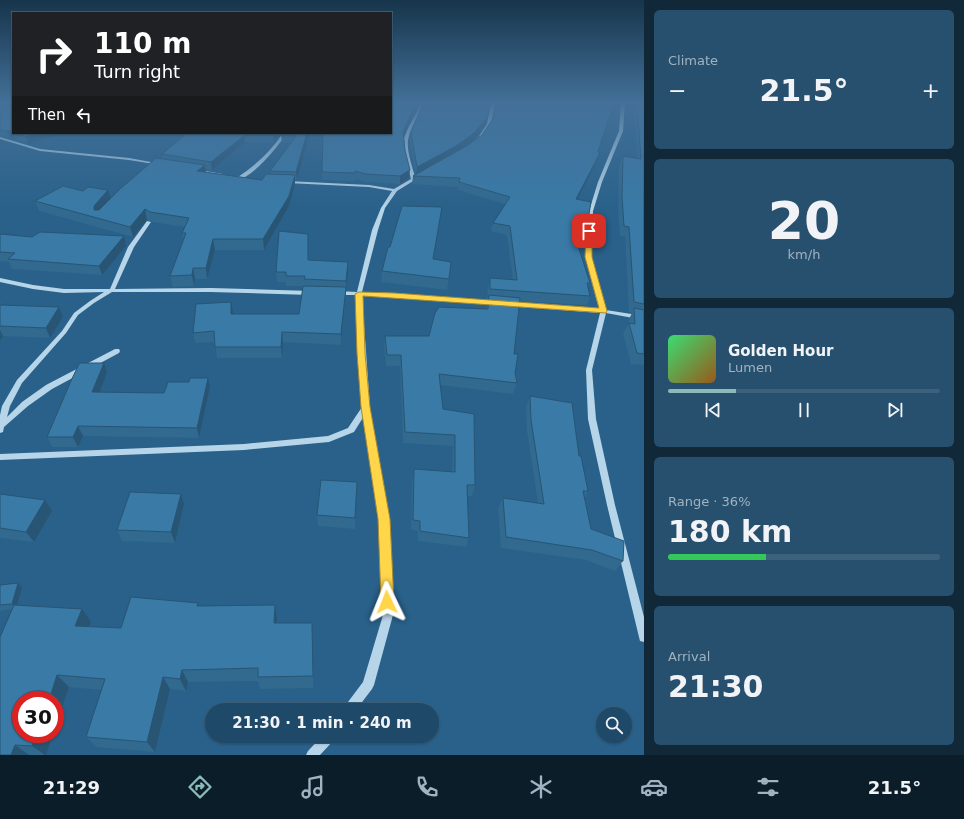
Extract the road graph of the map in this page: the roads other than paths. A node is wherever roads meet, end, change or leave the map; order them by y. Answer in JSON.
{"nodes":[{"id":1,"x":0,"y":138,"type":"edge"},
{"id":2,"x":282,"y":138,"type":"edge"},
{"id":3,"x":406,"y":138,"type":"edge"},
{"id":4,"x":480,"y":138,"type":"edge"},
{"id":5,"x":618,"y":138,"type":"edge"},
{"id":6,"x":474,"y":144,"type":"edge"},
{"id":7,"x":155,"y":163,"type":"junction"},
{"id":8,"x":169,"y":166,"type":"edge"},
{"id":9,"x":149,"y":168,"type":"edge"},
{"id":10,"x":190,"y":169,"type":"edge"},
{"id":11,"x":424,"y":173,"type":"edge"},
{"id":12,"x":226,"y":176,"type":"edge"},
{"id":13,"x":233,"y":177,"type":"edge"},
{"id":14,"x":240,"y":178,"type":"junction"},
{"id":15,"x":246,"y":179,"type":"edge"},
{"id":16,"x":413,"y":179,"type":"junction"},
{"id":17,"x":280,"y":182,"type":"edge"},
{"id":18,"x":395,"y":190,"type":"junction"},
{"id":19,"x":149,"y":222,"type":"edge"},
{"id":20,"x":0,"y":280,"type":"edge"},
{"id":21,"x":112,"y":290,"type":"junction"},
{"id":22,"x":320,"y":293,"type":"edge"},
{"id":23,"x":328,"y":293,"type":"edge"},
{"id":24,"x":359,"y":294,"type":"junction"},
{"id":25,"x":603,"y":311,"type":"junction"},
{"id":26,"x":644,"y":318,"type":"edge"},
{"id":27,"x":117,"y":351,"type":"dead end"},
{"id":28,"x":366,"y":407,"type":"junction"},
{"id":29,"x":1,"y":427,"type":"edge"},
{"id":30,"x":0,"y":457,"type":"edge"},
{"id":31,"x":644,"y":637,"type":"edge"},
{"id":32,"x":354,"y":703,"type":"edge"},
{"id":33,"x":323,"y":743,"type":"edge"},
{"id":34,"x":312,"y":755,"type":"edge"}],
"edges":[{"from":1,"to":7,"type":"street"},
{"from":2,"to":14,"type":"street"},
{"from":3,"to":16,"type":"street"},
{"from":4,"to":6,"type":"street"},
{"from":5,"to":25,"type":"street"},
{"from":7,"to":8,"type":"street"},
{"from":7,"to":9,"type":"street"},
{"from":10,"to":12,"type":"street"},
{"from":11,"to":16,"type":"street"},
{"from":13,"to":14,"type":"street"},
{"from":14,"to":15,"type":"street"},
{"from":16,"to":18,"type":"street"},
{"from":17,"to":18,"type":"street"},
{"from":18,"to":24,"type":"street"},
{"from":19,"to":21,"type":"street"},
{"from":20,"to":21,"type":"street"},
{"from":21,"to":22,"type":"street"},
{"from":21,"to":29,"type":"street"},
{"from":23,"to":24,"type":"street"},
{"from":24,"to":25,"type":"street"},
{"from":24,"to":28,"type":"street"},
{"from":25,"to":26,"type":"street"},
{"from":25,"to":31,"type":"street"},
{"from":27,"to":29,"type":"street"},
{"from":28,"to":30,"type":"street"},
{"from":28,"to":32,"type":"street"},
{"from":33,"to":34,"type":"street"}]}
